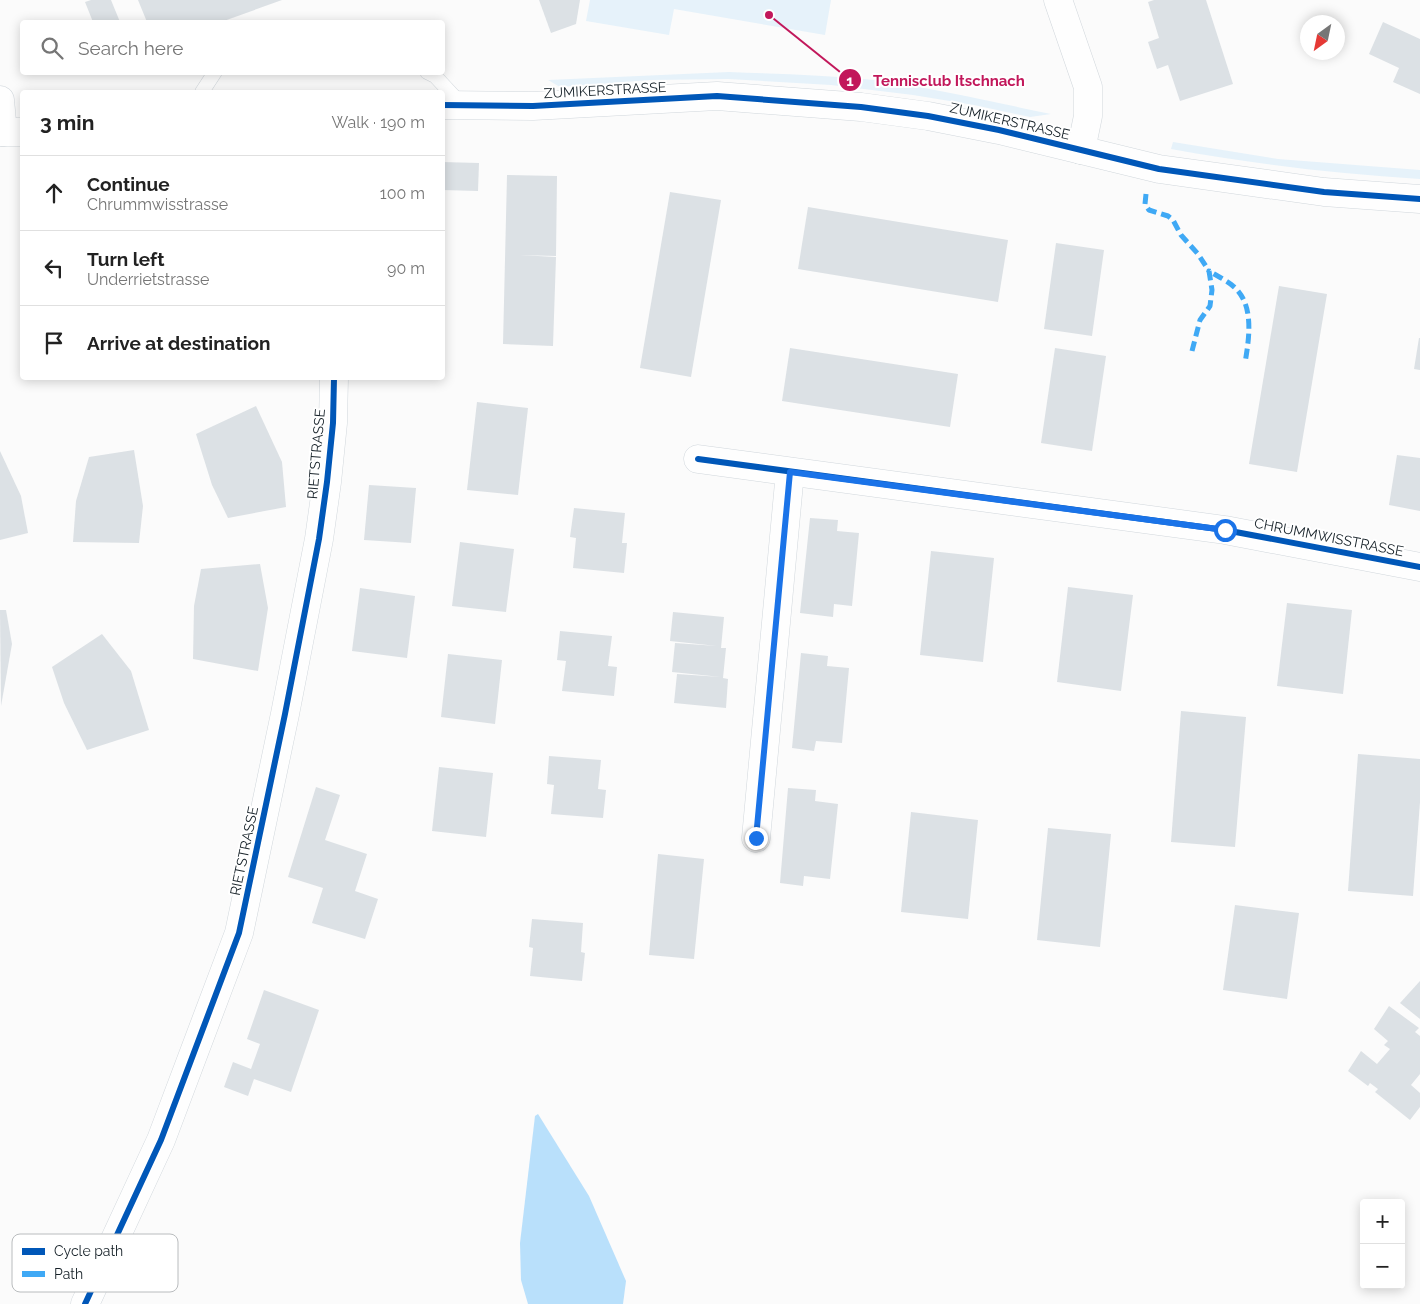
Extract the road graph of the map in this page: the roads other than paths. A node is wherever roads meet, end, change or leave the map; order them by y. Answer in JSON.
{"nodes":[{"id":1,"x":1058,"y":0,"type":"edge"},
{"id":2,"x":213,"y":75,"type":"edge"},
{"id":3,"x":434,"y":75,"type":"edge"},
{"id":4,"x":203,"y":90,"type":"edge"},
{"id":5,"x":444,"y":90,"type":"edge"},
{"id":6,"x":445,"y":92,"type":"edge"},
{"id":7,"x":0,"y":100,"type":"edge"},
{"id":8,"x":452,"y":105,"type":"edge"},
{"id":9,"x":8,"y":132,"type":"edge"},
{"id":10,"x":1081,"y":150,"type":"junction"},
{"id":11,"x":1420,"y":199,"type":"edge"},
{"id":12,"x":334,"y":380,"type":"edge"},
{"id":13,"x":698,"y":459,"type":"dead end"},
{"id":14,"x":790,"y":472,"type":"junction"},
{"id":15,"x":1420,"y":567,"type":"edge"},
{"id":16,"x":756,"y":838,"type":"dead end"},
{"id":17,"x":117,"y":1234,"type":"edge"},
{"id":18,"x":91,"y":1292,"type":"edge"},
{"id":19,"x":85,"y":1304,"type":"edge"}],
"edges":[{"from":1,"to":10,"type":"street"},
{"from":2,"to":4,"type":"lane"},
{"from":3,"to":5,"type":"lane"},
{"from":6,"to":8,"type":"lane"},
{"from":7,"to":9,"type":"street"},
{"from":8,"to":10,"type":"street","name":"ZUMIKERSTRASSE"},
{"from":10,"to":11,"type":"street","name":"ZUMIKERSTRASSE"},
{"from":12,"to":17,"type":"street","name":"RIETSTRASSE"},
{"from":13,"to":14,"type":"street","name":"CHRUMMWISSTRASSE"},
{"from":14,"to":15,"type":"street","name":"CHRUMMWISSTRASSE"},
{"from":14,"to":16,"type":"street"},
{"from":18,"to":19,"type":"street","name":"RIETSTRASSE"}]}
